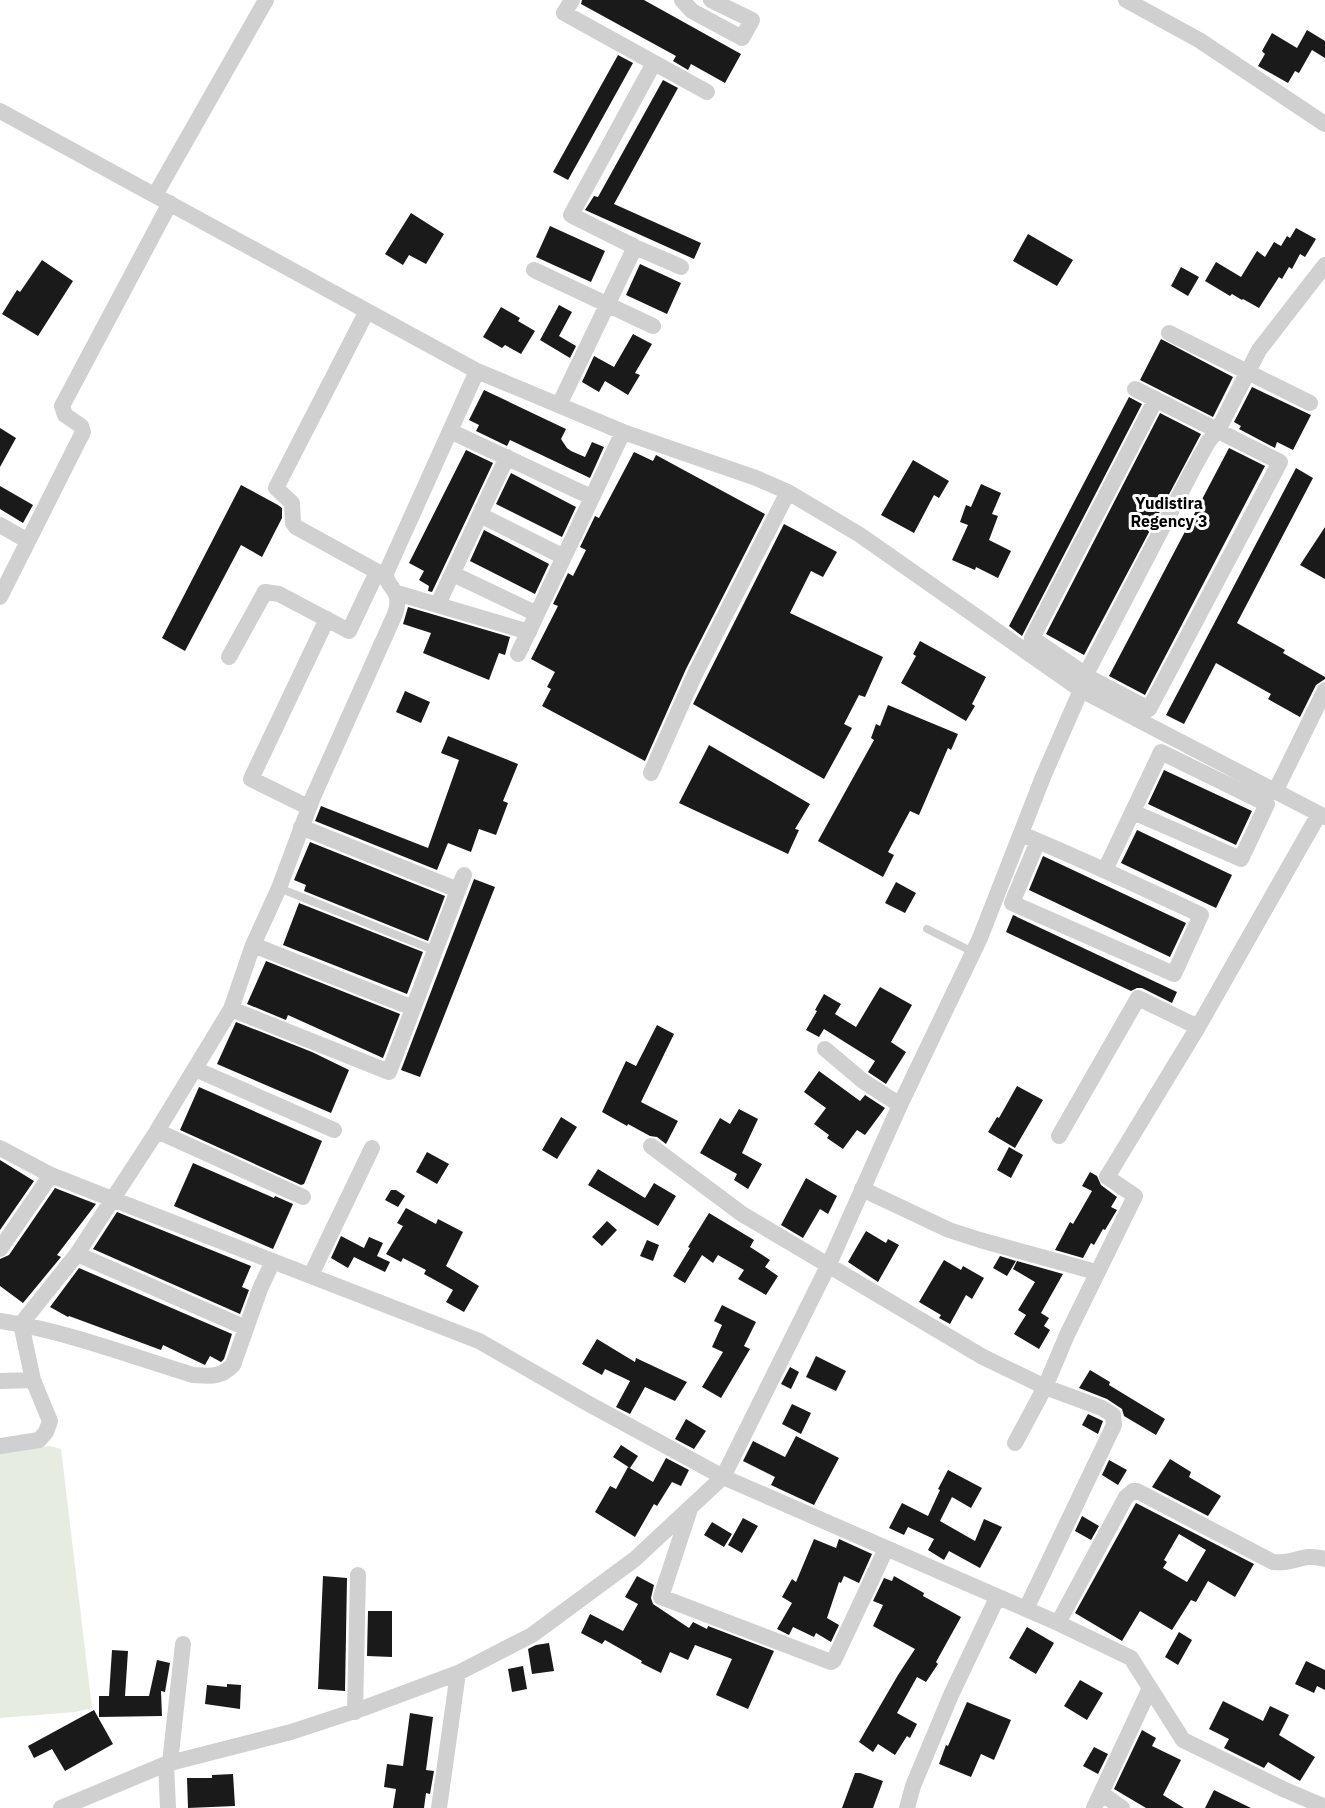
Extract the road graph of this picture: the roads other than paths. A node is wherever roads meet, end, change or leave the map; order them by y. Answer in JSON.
{"nodes":[{"id":1,"x":266,"y":0,"type":"edge"},
{"id":2,"x":572,"y":0,"type":"edge"},
{"id":3,"x":682,"y":0,"type":"edge"},
{"id":4,"x":711,"y":0,"type":"edge"},
{"id":5,"x":1126,"y":0,"type":"edge"},
{"id":6,"x":654,"y":63,"type":"junction"},
{"id":7,"x":707,"y":92,"type":"dead end"},
{"id":8,"x":0,"y":111,"type":"edge"},
{"id":9,"x":1325,"y":124,"type":"edge"},
{"id":10,"x":163,"y":199,"type":"junction"},
{"id":11,"x":635,"y":247,"type":"junction"},
{"id":12,"x":1325,"y":265,"type":"edge"},
{"id":13,"x":681,"y":267,"type":"dead end"},
{"id":14,"x":534,"y":270,"type":"dead end"},
{"id":15,"x":607,"y":305,"type":"junction"},
{"id":16,"x":367,"y":311,"type":"junction"},
{"id":17,"x":653,"y":326,"type":"dead end"},
{"id":18,"x":1169,"y":333,"type":"dead end"},
{"id":19,"x":477,"y":371,"type":"junction"},
{"id":20,"x":1247,"y":373,"type":"junction"},
{"id":21,"x":1135,"y":389,"type":"dead end"},
{"id":22,"x":1155,"y":399,"type":"junction"},
{"id":23,"x":1310,"y":403,"type":"dead end"},
{"id":24,"x":559,"y":405,"type":"junction"},
{"id":25,"x":1218,"y":430,"type":"junction"},
{"id":26,"x":450,"y":431,"type":"junction"},
{"id":27,"x":623,"y":432,"type":"junction"},
{"id":28,"x":507,"y":457,"type":"junction"},
{"id":29,"x":788,"y":492,"type":"junction"},
{"id":30,"x":591,"y":497,"type":"junction"},
{"id":31,"x":480,"y":515,"type":"junction"},
{"id":32,"x":0,"y":525,"type":"edge"},
{"id":33,"x":28,"y":541,"type":"junction"},
{"id":34,"x":564,"y":556,"type":"junction"},
{"id":35,"x":381,"y":574,"type":"junction"},
{"id":36,"x":453,"y":574,"type":"junction"},
{"id":37,"x":397,"y":593,"type":"junction"},
{"id":38,"x":0,"y":597,"type":"edge"},
{"id":39,"x":438,"y":604,"type":"junction"},
{"id":40,"x":537,"y":614,"type":"junction"},
{"id":41,"x":327,"y":619,"type":"junction"},
{"id":42,"x":529,"y":632,"type":"junction"},
{"id":43,"x":518,"y":654,"type":"dead end"},
{"id":44,"x":229,"y":657,"type":"dead end"},
{"id":45,"x":1086,"y":681,"type":"junction"},
{"id":46,"x":1325,"y":690,"type":"edge"},
{"id":47,"x":651,"y":774,"type":"dead end"},
{"id":48,"x":1275,"y":792,"type":"junction"},
{"id":49,"x":308,"y":807,"type":"junction"},
{"id":50,"x":1132,"y":812,"type":"junction"},
{"id":51,"x":1322,"y":816,"type":"edge"},
{"id":52,"x":301,"y":827,"type":"junction"},
{"id":53,"x":1021,"y":834,"type":"junction"},
{"id":54,"x":1038,"y":841,"type":"junction"},
{"id":55,"x":1105,"y":870,"type":"junction"},
{"id":56,"x":279,"y":888,"type":"junction"},
{"id":57,"x":927,"y":928,"type":"dead end"},
{"id":58,"x":253,"y":945,"type":"junction"},
{"id":59,"x":434,"y":950,"type":"junction"},
{"id":60,"x":973,"y":952,"type":"junction"},
{"id":61,"x":231,"y":1008,"type":"junction"},
{"id":62,"x":413,"y":1008,"type":"junction"},
{"id":63,"x":1198,"y":1027,"type":"junction"},
{"id":64,"x":825,"y":1049,"type":"dead end"},
{"id":65,"x":195,"y":1069,"type":"junction"},
{"id":66,"x":900,"y":1105,"type":"junction"},
{"id":67,"x":334,"y":1130,"type":"dead end"},
{"id":68,"x":157,"y":1131,"type":"junction"},
{"id":69,"x":1059,"y":1136,"type":"dead end"},
{"id":70,"x":651,"y":1146,"type":"dead end"},
{"id":71,"x":0,"y":1148,"type":"edge"},
{"id":72,"x":372,"y":1148,"type":"dead end"},
{"id":73,"x":51,"y":1175,"type":"junction"},
{"id":74,"x":862,"y":1189,"type":"junction"},
{"id":75,"x":303,"y":1197,"type":"dead end"},
{"id":76,"x":112,"y":1199,"type":"junction"},
{"id":77,"x":0,"y":1249,"type":"edge"},
{"id":78,"x":77,"y":1254,"type":"junction"},
{"id":79,"x":273,"y":1261,"type":"junction"},
{"id":80,"x":829,"y":1264,"type":"junction"},
{"id":81,"x":1096,"y":1272,"type":"junction"},
{"id":82,"x":311,"y":1275,"type":"junction"},
{"id":83,"x":0,"y":1320,"type":"edge"},
{"id":84,"x":21,"y":1324,"type":"junction"},
{"id":85,"x":246,"y":1328,"type":"junction"},
{"id":86,"x":33,"y":1380,"type":"junction"},
{"id":87,"x":0,"y":1381,"type":"edge"},
{"id":88,"x":1044,"y":1387,"type":"junction"},
{"id":89,"x":1015,"y":1443,"type":"dead end"},
{"id":90,"x":0,"y":1446,"type":"edge"},
{"id":91,"x":723,"y":1477,"type":"junction"},
{"id":92,"x":691,"y":1507,"type":"junction"},
{"id":93,"x":886,"y":1549,"type":"junction"},
{"id":94,"x":1325,"y":1559,"type":"edge"},
{"id":95,"x":358,"y":1575,"type":"dead end"},
{"id":96,"x":997,"y":1598,"type":"junction"},
{"id":97,"x":1026,"y":1609,"type":"junction"},
{"id":98,"x":1059,"y":1623,"type":"junction"},
{"id":99,"x":183,"y":1644,"type":"dead end"},
{"id":100,"x":458,"y":1672,"type":"junction"},
{"id":101,"x":1150,"y":1688,"type":"junction"},
{"id":102,"x":354,"y":1712,"type":"junction"},
{"id":103,"x":168,"y":1763,"type":"junction"},
{"id":104,"x":1097,"y":1801,"type":"edge"},
{"id":105,"x":1325,"y":1807,"type":"edge"},
{"id":106,"x":62,"y":1808,"type":"edge"},
{"id":107,"x":168,"y":1808,"type":"edge"},
{"id":108,"x":439,"y":1808,"type":"edge"},
{"id":109,"x":907,"y":1808,"type":"edge"},
{"id":110,"x":1122,"y":1808,"type":"edge"}],
"edges":[{"from":1,"to":10,"type":"street"},
{"from":2,"to":6,"type":"street"},
{"from":3,"to":4,"type":"street"},
{"from":5,"to":9,"type":"street"},
{"from":6,"to":7,"type":"street"},
{"from":6,"to":11,"type":"street"},
{"from":8,"to":10,"type":"street"},
{"from":10,"to":16,"type":"street"},
{"from":10,"to":33,"type":"street"},
{"from":11,"to":13,"type":"street"},
{"from":11,"to":15,"type":"street"},
{"from":12,"to":20,"type":"street"},
{"from":14,"to":15,"type":"street"},
{"from":15,"to":17,"type":"street"},
{"from":15,"to":24,"type":"street"},
{"from":16,"to":19,"type":"street"},
{"from":16,"to":35,"type":"street"},
{"from":18,"to":20,"type":"street"},
{"from":19,"to":24,"type":"street"},
{"from":19,"to":26,"type":"street"},
{"from":20,"to":23,"type":"street"},
{"from":20,"to":25,"type":"street"},
{"from":21,"to":22,"type":"street"},
{"from":22,"to":25,"type":"street"},
{"from":22,"to":45,"type":"street"},
{"from":24,"to":27,"type":"street"},
{"from":25,"to":45,"type":"street"},
{"from":25,"to":45,"type":"street"},
{"from":26,"to":28,"type":"street"},
{"from":26,"to":35,"type":"street"},
{"from":27,"to":29,"type":"street"},
{"from":27,"to":30,"type":"street"},
{"from":28,"to":30,"type":"street"},
{"from":28,"to":31,"type":"street"},
{"from":29,"to":45,"type":"street"},
{"from":29,"to":47,"type":"street"},
{"from":30,"to":34,"type":"street"},
{"from":31,"to":34,"type":"street"},
{"from":31,"to":36,"type":"street"},
{"from":32,"to":33,"type":"street"},
{"from":33,"to":38,"type":"street"},
{"from":34,"to":40,"type":"street"},
{"from":35,"to":37,"type":"street"},
{"from":35,"to":41,"type":"street"},
{"from":36,"to":39,"type":"street"},
{"from":36,"to":40,"type":"street"},
{"from":37,"to":39,"type":"street"},
{"from":37,"to":49,"type":"street"},
{"from":39,"to":42,"type":"street"},
{"from":40,"to":42,"type":"street"},
{"from":41,"to":44,"type":"street"},
{"from":41,"to":49,"type":"street"},
{"from":42,"to":43,"type":"street"},
{"from":45,"to":48,"type":"street"},
{"from":45,"to":53,"type":"street"},
{"from":46,"to":48,"type":"street"},
{"from":48,"to":51,"type":"street"},
{"from":49,"to":52,"type":"street"},
{"from":50,"to":50,"type":"street"},
{"from":50,"to":55,"type":"street"},
{"from":51,"to":63,"type":"street"},
{"from":52,"to":56,"type":"street"},
{"from":52,"to":59,"type":"street"},
{"from":53,"to":54,"type":"street"},
{"from":53,"to":60,"type":"street"},
{"from":54,"to":55,"type":"street"},
{"from":54,"to":55,"type":"street"},
{"from":56,"to":58,"type":"street"},
{"from":56,"to":59,"type":"lane"},
{"from":57,"to":60,"type":"lane"},
{"from":58,"to":61,"type":"street"},
{"from":58,"to":62,"type":"street"},
{"from":59,"to":62,"type":"street"},
{"from":60,"to":66,"type":"street"},
{"from":61,"to":62,"type":"street"},
{"from":61,"to":65,"type":"street"},
{"from":63,"to":69,"type":"street"},
{"from":63,"to":81,"type":"street"},
{"from":64,"to":66,"type":"street"},
{"from":65,"to":67,"type":"street"},
{"from":65,"to":68,"type":"street"},
{"from":66,"to":74,"type":"street"},
{"from":68,"to":75,"type":"street"},
{"from":68,"to":76,"type":"street"},
{"from":70,"to":80,"type":"street"},
{"from":71,"to":73,"type":"street"},
{"from":72,"to":82,"type":"street"},
{"from":73,"to":76,"type":"street"},
{"from":73,"to":77,"type":"street"},
{"from":74,"to":80,"type":"street"},
{"from":74,"to":81,"type":"street"},
{"from":76,"to":78,"type":"street"},
{"from":76,"to":79,"type":"street"},
{"from":78,"to":84,"type":"street"},
{"from":78,"to":85,"type":"street"},
{"from":79,"to":82,"type":"street"},
{"from":79,"to":85,"type":"street"},
{"from":80,"to":88,"type":"street"},
{"from":80,"to":91,"type":"street"},
{"from":81,"to":88,"type":"street"},
{"from":82,"to":91,"type":"street"},
{"from":83,"to":84,"type":"street"},
{"from":84,"to":85,"type":"street"},
{"from":84,"to":86,"type":"street"},
{"from":86,"to":87,"type":"street"},
{"from":86,"to":90,"type":"street"},
{"from":88,"to":89,"type":"street"},
{"from":88,"to":97,"type":"street"},
{"from":91,"to":92,"type":"street"},
{"from":91,"to":93,"type":"street"},
{"from":92,"to":93,"type":"street"},
{"from":92,"to":100,"type":"street"},
{"from":93,"to":96,"type":"street"},
{"from":94,"to":98,"type":"street"},
{"from":95,"to":102,"type":"street"},
{"from":96,"to":97,"type":"street"},
{"from":96,"to":109,"type":"street"},
{"from":97,"to":98,"type":"street"},
{"from":98,"to":101,"type":"street"},
{"from":99,"to":103,"type":"street"},
{"from":100,"to":102,"type":"street"},
{"from":100,"to":108,"type":"street"},
{"from":101,"to":104,"type":"street"},
{"from":101,"to":105,"type":"street"},
{"from":102,"to":103,"type":"street"},
{"from":103,"to":106,"type":"street"},
{"from":103,"to":107,"type":"street"},
{"from":104,"to":110,"type":"street"}]}
